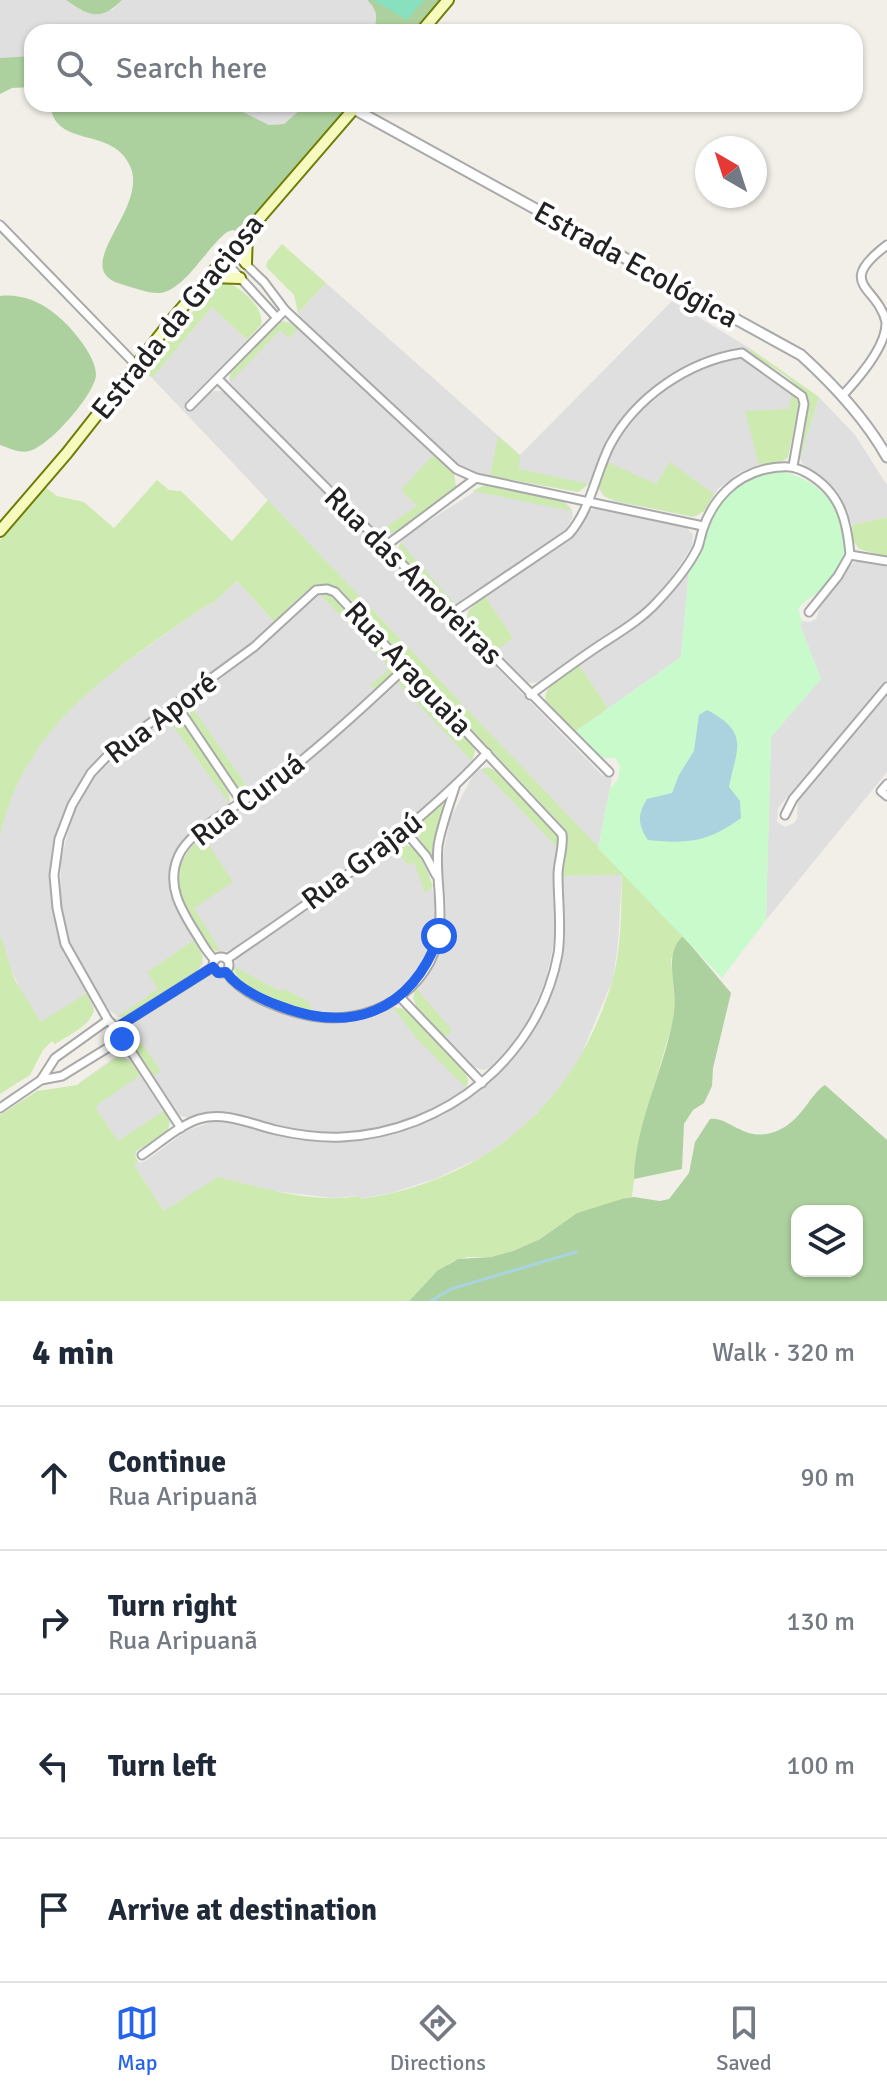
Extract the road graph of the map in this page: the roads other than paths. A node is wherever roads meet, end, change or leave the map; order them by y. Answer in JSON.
{"nodes":[{"id":1,"x":448,"y":0,"type":"edge"},
{"id":2,"x":428,"y":24,"type":"edge"},
{"id":3,"x":352,"y":112,"type":"edge"},
{"id":4,"x":365,"y":112,"type":"edge"},
{"id":5,"x":0,"y":225,"type":"edge"},
{"id":6,"x":247,"y":232,"type":"junction"},
{"id":7,"x":887,"y":245,"type":"edge"},
{"id":8,"x":231,"y":250,"type":"junction"},
{"id":9,"x":223,"y":259,"type":"junction"},
{"id":10,"x":246,"y":263,"type":"junction"},
{"id":11,"x":209,"y":277,"type":"junction"},
{"id":12,"x":240,"y":278,"type":"junction"},
{"id":13,"x":285,"y":310,"type":"junction"},
{"id":14,"x":277,"y":318,"type":"junction"},
{"id":15,"x":137,"y":366,"type":"junction"},
{"id":16,"x":218,"y":379,"type":"junction"},
{"id":17,"x":842,"y":396,"type":"junction"},
{"id":18,"x":190,"y":406,"type":"dead end"},
{"id":19,"x":887,"y":457,"type":"edge"},
{"id":20,"x":793,"y":466,"type":"junction"},
{"id":21,"x":476,"y":478,"type":"junction"},
{"id":22,"x":589,"y":501,"type":"junction"},
{"id":23,"x":703,"y":526,"type":"junction"},
{"id":24,"x":0,"y":531,"type":"edge"},
{"id":25,"x":384,"y":547,"type":"junction"},
{"id":26,"x":850,"y":555,"type":"junction"},
{"id":27,"x":887,"y":561,"type":"edge"},
{"id":28,"x":327,"y":589,"type":"joint"},
{"id":29,"x":809,"y":612,"type":"dead end"},
{"id":30,"x":451,"y":614,"type":"junction"},
{"id":31,"x":406,"y":667,"type":"junction"},
{"id":32,"x":887,"y":687,"type":"edge"},
{"id":33,"x":530,"y":695,"type":"junction"},
{"id":34,"x":177,"y":706,"type":"junction"},
{"id":35,"x":487,"y":753,"type":"junction"},
{"id":36,"x":609,"y":772,"type":"dead end"},
{"id":37,"x":887,"y":784,"type":"edge"},
{"id":38,"x":455,"y":787,"type":"junction"},
{"id":39,"x":884,"y":794,"type":"edge"},
{"id":40,"x":243,"y":804,"type":"junction"},
{"id":41,"x":785,"y":815,"type":"dead end"},
{"id":42,"x":405,"y":831,"type":"junction"},
{"id":43,"x":436,"y":875,"type":"junction"},
{"id":44,"x":227,"y":959,"type":"junction"},
{"id":45,"x":214,"y":963,"type":"junction"},
{"id":46,"x":226,"y":972,"type":"junction"},
{"id":47,"x":400,"y":997,"type":"junction"},
{"id":48,"x":108,"y":1020,"type":"junction"},
{"id":49,"x":116,"y":1028,"type":"junction"},
{"id":50,"x":122,"y":1039,"type":"junction"},
{"id":51,"x":41,"y":1080,"type":"junction"},
{"id":52,"x":482,"y":1083,"type":"junction"},
{"id":53,"x":0,"y":1108,"type":"edge"},
{"id":54,"x":181,"y":1128,"type":"junction"},
{"id":55,"x":142,"y":1155,"type":"dead end"}],
"edges":[{"from":1,"to":2,"type":"main road"},
{"from":3,"to":6,"type":"main road","name":"Estrada da Graciosa"},
{"from":4,"to":17,"type":"street","name":"Estrada Ecológica"},
{"from":5,"to":15,"type":"street"},
{"from":6,"to":8,"type":"main road","name":"Estrada da Graciosa"},
{"from":6,"to":10,"type":"main road"},
{"from":7,"to":17,"type":"street"},
{"from":8,"to":9,"type":"main road","name":"Estrada da Graciosa"},
{"from":8,"to":10,"type":"street"},
{"from":9,"to":11,"type":"main road","name":"Estrada da Graciosa"},
{"from":9,"to":12,"type":"street"},
{"from":10,"to":13,"type":"street"},
{"from":11,"to":12,"type":"main road"},
{"from":11,"to":15,"type":"main road","name":"Estrada da Graciosa"},
{"from":12,"to":14,"type":"street"},
{"from":13,"to":14,"type":"street"},
{"from":13,"to":21,"type":"street"},
{"from":14,"to":16,"type":"street"},
{"from":15,"to":24,"type":"main road","name":"Estrada da Graciosa"},
{"from":16,"to":18,"type":"street"},
{"from":16,"to":25,"type":"street","name":"Rua das Amoreiras"},
{"from":17,"to":19,"type":"street","name":"Estrada Ecológica"},
{"from":20,"to":22,"type":"street"},
{"from":20,"to":23,"type":"street"},
{"from":20,"to":26,"type":"street"},
{"from":21,"to":22,"type":"street"},
{"from":21,"to":25,"type":"street"},
{"from":22,"to":23,"type":"street"},
{"from":22,"to":30,"type":"street"},
{"from":23,"to":33,"type":"street"},
{"from":25,"to":30,"type":"street","name":"Rua das Amoreiras"},
{"from":26,"to":27,"type":"street"},
{"from":26,"to":29,"type":"street"},
{"from":28,"to":31,"type":"street","name":"Rua Araguaia"},
{"from":28,"to":34,"type":"street","name":"Rua Aporé"},
{"from":30,"to":33,"type":"street","name":"Rua das Amoreiras"},
{"from":31,"to":35,"type":"street","name":"Rua Araguaia"},
{"from":31,"to":40,"type":"street","name":"Rua Curuá"},
{"from":32,"to":41,"type":"street"},
{"from":33,"to":36,"type":"street","name":"Rua das Amoreiras"},
{"from":34,"to":40,"type":"street"},
{"from":34,"to":48,"type":"street","name":"Rua Aporé"},
{"from":35,"to":38,"type":"street","name":"Rua Grajaú"},
{"from":35,"to":52,"type":"street","name":"Rua Araguaia"},
{"from":37,"to":39,"type":"street"},
{"from":38,"to":42,"type":"street","name":"Rua Grajaú"},
{"from":38,"to":43,"type":"street"},
{"from":40,"to":45,"type":"street","name":"Rua Curuá"},
{"from":42,"to":43,"type":"street"},
{"from":42,"to":44,"type":"street","name":"Rua Grajaú"},
{"from":43,"to":47,"type":"street"},
{"from":44,"to":45,"type":"street"},
{"from":44,"to":46,"type":"street"},
{"from":45,"to":46,"type":"street"},
{"from":45,"to":49,"type":"street"},
{"from":46,"to":47,"type":"street"},
{"from":47,"to":52,"type":"street"},
{"from":48,"to":49,"type":"street","name":"Rua Aporé"},
{"from":48,"to":51,"type":"street"},
{"from":49,"to":50,"type":"street","name":"Rua Aporé"},
{"from":50,"to":51,"type":"street"},
{"from":50,"to":54,"type":"street","name":"Rua Aporé"},
{"from":51,"to":53,"type":"street"},
{"from":52,"to":54,"type":"street","name":"Rua Araguaia"},
{"from":54,"to":55,"type":"street","name":"Rua Araguaia"}]}
